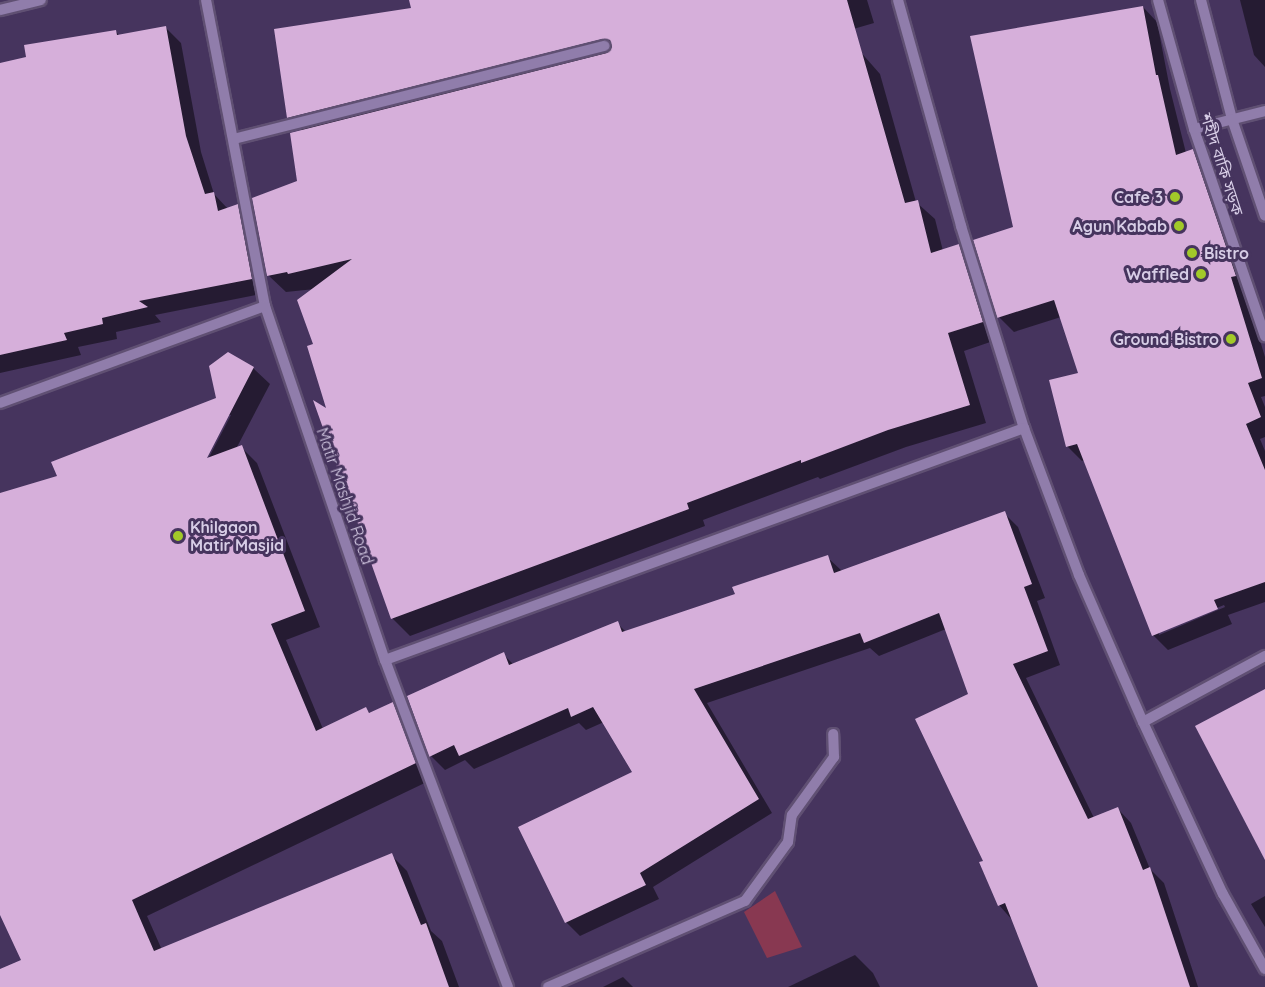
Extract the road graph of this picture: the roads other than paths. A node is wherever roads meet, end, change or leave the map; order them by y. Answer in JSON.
{"nodes":[{"id":1,"x":41,"y":0,"type":"edge"},
{"id":2,"x":206,"y":0,"type":"edge"},
{"id":3,"x":898,"y":0,"type":"edge"},
{"id":4,"x":1158,"y":0,"type":"edge"},
{"id":5,"x":1201,"y":0,"type":"edge"},
{"id":6,"x":0,"y":10,"type":"edge"},
{"id":7,"x":606,"y":46,"type":"dead end"},
{"id":8,"x":1265,"y":111,"type":"edge"},
{"id":9,"x":1232,"y":119,"type":"junction"},
{"id":10,"x":1194,"y":129,"type":"junction"},
{"id":11,"x":234,"y":139,"type":"junction"},
{"id":12,"x":1265,"y":216,"type":"edge"},
{"id":13,"x":265,"y":306,"type":"junction"},
{"id":14,"x":1265,"y":336,"type":"edge"},
{"id":15,"x":0,"y":403,"type":"edge"},
{"id":16,"x":1024,"y":429,"type":"junction"},
{"id":17,"x":1265,"y":656,"type":"edge"},
{"id":18,"x":385,"y":660,"type":"junction"},
{"id":19,"x":1143,"y":722,"type":"junction"},
{"id":20,"x":832,"y":734,"type":"dead end"},
{"id":21,"x":1265,"y":969,"type":"edge"},
{"id":22,"x":508,"y":987,"type":"edge"},
{"id":23,"x":548,"y":987,"type":"edge"}],
"edges":[{"from":1,"to":6,"type":"street"},
{"from":2,"to":11,"type":"street","name":"Matir Mashjid Road"},
{"from":3,"to":16,"type":"street"},
{"from":4,"to":10,"type":"street","name":"শহীদ বাকি সড়ক"},
{"from":5,"to":9,"type":"street","name":"শহীদ বাকি সড়ক"},
{"from":7,"to":11,"type":"street"},
{"from":8,"to":9,"type":"street"},
{"from":9,"to":10,"type":"street"},
{"from":9,"to":12,"type":"street","name":"শহীদ বাকি সড়ক"},
{"from":10,"to":14,"type":"street","name":"শহীদ বাকি সড়ক"},
{"from":11,"to":13,"type":"street","name":"Matir Mashjid Road"},
{"from":13,"to":15,"type":"street"},
{"from":13,"to":18,"type":"street","name":"Matir Mashjid Road"},
{"from":16,"to":18,"type":"street"},
{"from":16,"to":19,"type":"street"},
{"from":17,"to":19,"type":"street"},
{"from":18,"to":22,"type":"street","name":"Matir Mashjid Road"},
{"from":19,"to":21,"type":"street"},
{"from":20,"to":23,"type":"street"}]}
